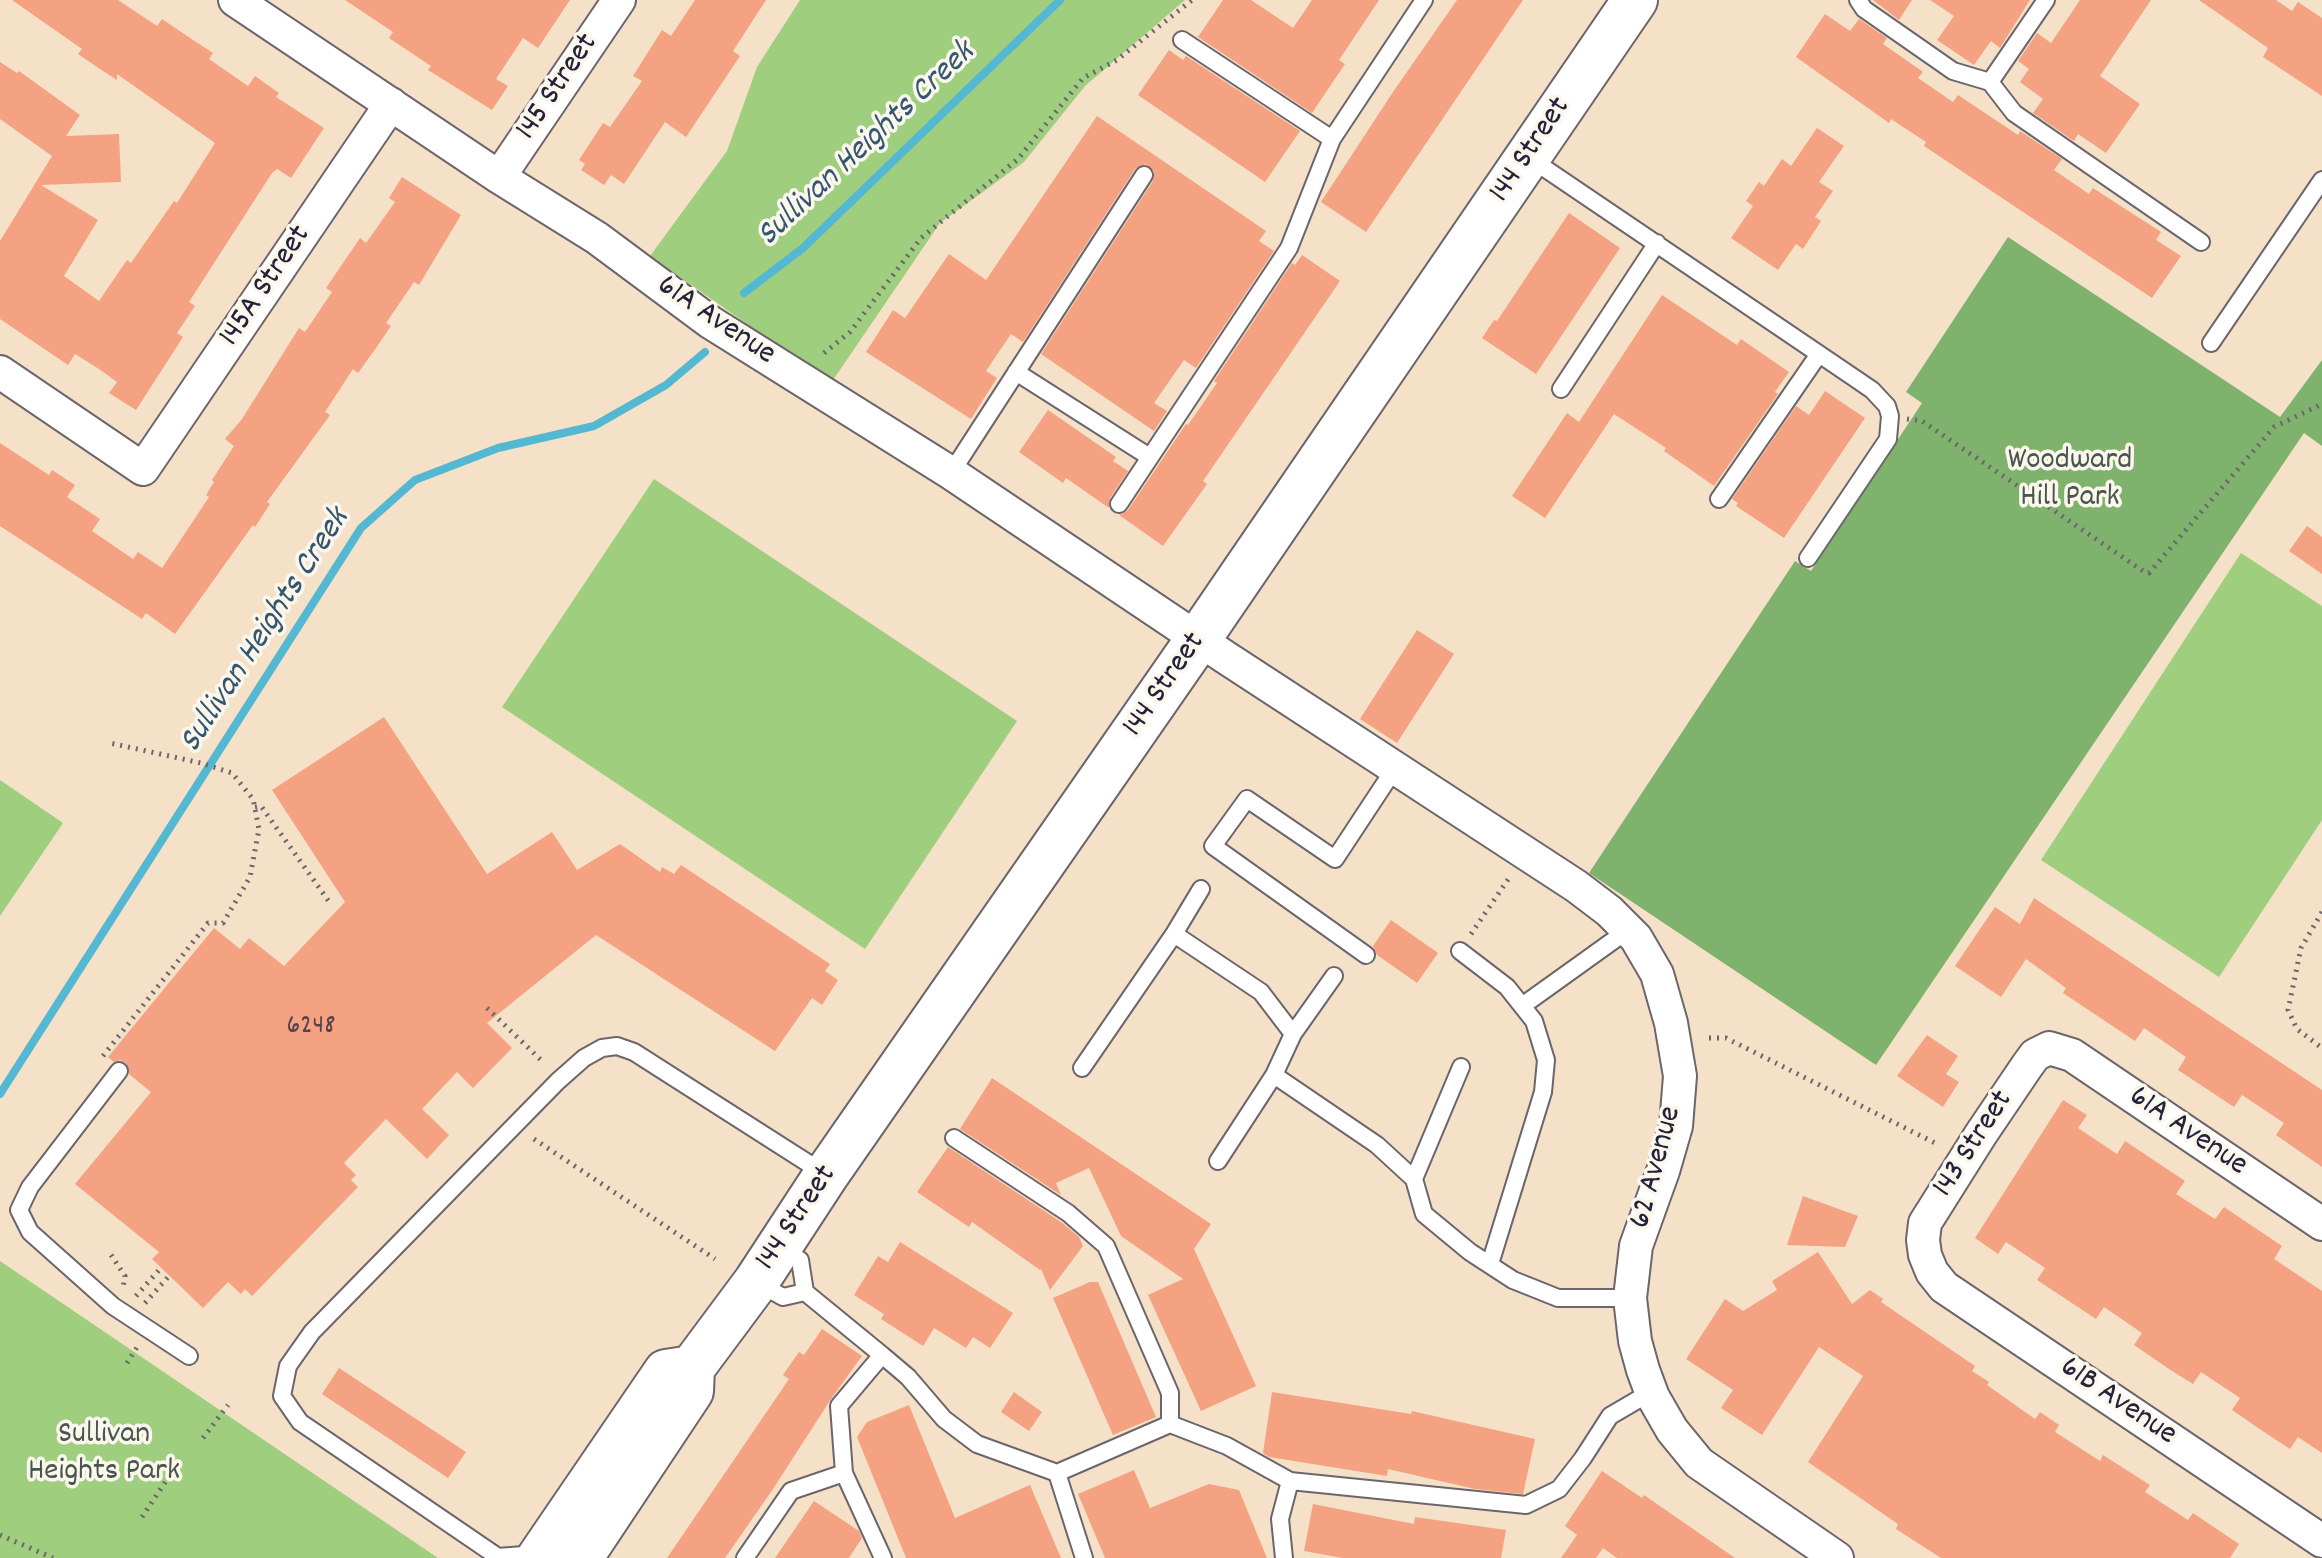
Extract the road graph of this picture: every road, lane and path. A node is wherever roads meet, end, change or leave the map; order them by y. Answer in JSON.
{"nodes":[{"id":1,"x":235,"y":0,"type":"edge"},
{"id":2,"x":619,"y":0,"type":"edge"},
{"id":3,"x":1192,"y":0,"type":"edge"},
{"id":4,"x":1424,"y":0,"type":"edge"},
{"id":5,"x":1635,"y":0,"type":"edge"},
{"id":6,"x":1858,"y":0,"type":"edge"},
{"id":7,"x":2046,"y":0,"type":"edge"},
{"id":8,"x":1182,"y":40,"type":"dead end"},
{"id":9,"x":1990,"y":82,"type":"junction"},
{"id":10,"x":391,"y":104,"type":"junction"},
{"id":11,"x":1332,"y":139,"type":"junction"},
{"id":12,"x":1528,"y":157,"type":"junction"},
{"id":13,"x":1144,"y":175,"type":"dead end"},
{"id":14,"x":499,"y":177,"type":"junction"},
{"id":15,"x":2322,"y":180,"type":"edge"},
{"id":16,"x":2201,"y":242,"type":"dead end"},
{"id":17,"x":1657,"y":243,"type":"junction"},
{"id":18,"x":2211,"y":343,"type":"dead end"},
{"id":19,"x":824,"y":353,"type":"dead end"},
{"id":20,"x":1819,"y":354,"type":"junction"},
{"id":21,"x":0,"y":372,"type":"edge"},
{"id":22,"x":1016,"y":372,"type":"junction"},
{"id":23,"x":1561,"y":389,"type":"dead end"},
{"id":24,"x":2322,"y":404,"type":"edge"},
{"id":25,"x":1890,"y":416,"type":"junction"},
{"id":26,"x":1148,"y":456,"type":"junction"},
{"id":27,"x":951,"y":473,"type":"junction"},
{"id":28,"x":1719,"y":499,"type":"dead end"},
{"id":29,"x":1119,"y":504,"type":"dead end"},
{"id":30,"x":1808,"y":558,"type":"dead end"},
{"id":31,"x":1199,"y":638,"type":"junction"},
{"id":32,"x":110,"y":743,"type":"dead end"},
{"id":33,"x":1395,"y":768,"type":"junction"},
{"id":34,"x":255,"y":807,"type":"junction"},
{"id":35,"x":1509,"y":878,"type":"dead end"},
{"id":36,"x":1201,"y":889,"type":"dead end"},
{"id":37,"x":330,"y":903,"type":"dead end"},
{"id":38,"x":2322,"y":912,"type":"edge"},
{"id":39,"x":1628,"y":930,"type":"junction"},
{"id":40,"x":1174,"y":934,"type":"junction"},
{"id":41,"x":1464,"y":944,"type":"joint"},
{"id":42,"x":1366,"y":955,"type":"dead end"},
{"id":43,"x":1334,"y":976,"type":"dead end"},
{"id":44,"x":1522,"y":1006,"type":"junction"},
{"id":45,"x":487,"y":1008,"type":"dead end"},
{"id":46,"x":1293,"y":1034,"type":"junction"},
{"id":47,"x":1709,"y":1038,"type":"dead end"},
{"id":48,"x":2049,"y":1048,"type":"joint"},
{"id":49,"x":2322,"y":1048,"type":"edge"},
{"id":50,"x":543,"y":1062,"type":"dead end"},
{"id":51,"x":1461,"y":1067,"type":"dead end"},
{"id":52,"x":115,"y":1068,"type":"joint"},
{"id":53,"x":1082,"y":1068,"type":"dead end"},
{"id":54,"x":1274,"y":1075,"type":"junction"},
{"id":55,"x":954,"y":1138,"type":"dead end"},
{"id":56,"x":534,"y":1139,"type":"dead end"},
{"id":57,"x":1939,"y":1145,"type":"dead end"},
{"id":58,"x":1218,"y":1161,"type":"dead end"},
{"id":59,"x":826,"y":1175,"type":"junction"},
{"id":60,"x":1414,"y":1179,"type":"junction"},
{"id":61,"x":2322,"y":1224,"type":"edge"},
{"id":62,"x":780,"y":1246,"type":"junction"},
{"id":63,"x":111,"y":1255,"type":"dead end"},
{"id":64,"x":1925,"y":1255,"type":"joint"},
{"id":65,"x":715,"y":1259,"type":"dead end"},
{"id":66,"x":1490,"y":1264,"type":"junction"},
{"id":67,"x":159,"y":1270,"type":"dead end"},
{"id":68,"x":168,"y":1277,"type":"dead end"},
{"id":69,"x":756,"y":1282,"type":"junction"},
{"id":70,"x":123,"y":1292,"type":"dead end"},
{"id":71,"x":805,"y":1292,"type":"junction"},
{"id":72,"x":136,"y":1296,"type":"dead end"},
{"id":73,"x":1630,"y":1298,"type":"junction"},
{"id":74,"x":142,"y":1307,"type":"dead end"},
{"id":75,"x":141,"y":1340,"type":"dead end"},
{"id":76,"x":882,"y":1355,"type":"junction"},
{"id":77,"x":189,"y":1356,"type":"dead end"},
{"id":78,"x":127,"y":1363,"type":"dead end"},
{"id":79,"x":1651,"y":1392,"type":"junction"},
{"id":80,"x":228,"y":1405,"type":"dead end"},
{"id":81,"x":1170,"y":1424,"type":"junction"},
{"id":82,"x":203,"y":1438,"type":"dead end"},
{"id":83,"x":176,"y":1466,"type":"dead end"},
{"id":84,"x":844,"y":1473,"type":"junction"},
{"id":85,"x":1057,"y":1473,"type":"junction"},
{"id":86,"x":1290,"y":1481,"type":"junction"},
{"id":87,"x":142,"y":1517,"type":"dead end"},
{"id":88,"x":0,"y":1535,"type":"edge"},
{"id":89,"x":2322,"y":1541,"type":"edge"},
{"id":90,"x":540,"y":1556,"type":"edge"},
{"id":91,"x":53,"y":1558,"type":"edge"},
{"id":92,"x":745,"y":1558,"type":"edge"},
{"id":93,"x":883,"y":1558,"type":"edge"},
{"id":94,"x":1084,"y":1558,"type":"edge"},
{"id":95,"x":1284,"y":1558,"type":"edge"},
{"id":96,"x":1837,"y":1558,"type":"edge"}],
"edges":[{"from":1,"to":10,"type":"street","name":"61A Avenue"},
{"from":2,"to":14,"type":"street","name":"145 Street"},
{"from":3,"to":19,"type":"path"},
{"from":4,"to":11,"type":"lane"},
{"from":5,"to":12,"type":"main road","name":"144 Street"},
{"from":6,"to":9,"type":"lane"},
{"from":7,"to":9,"type":"lane"},
{"from":8,"to":11,"type":"lane"},
{"from":9,"to":16,"type":"lane"},
{"from":10,"to":14,"type":"street","name":"61A Avenue"},
{"from":10,"to":21,"type":"street","name":"145A Street"},
{"from":11,"to":26,"type":"lane"},
{"from":12,"to":17,"type":"lane"},
{"from":12,"to":31,"type":"main road","name":"144 Street"},
{"from":13,"to":22,"type":"lane"},
{"from":14,"to":27,"type":"street","name":"61A Avenue"},
{"from":15,"to":18,"type":"lane"},
{"from":17,"to":20,"type":"lane"},
{"from":17,"to":23,"type":"lane"},
{"from":20,"to":25,"type":"lane"},
{"from":20,"to":28,"type":"lane"},
{"from":22,"to":26,"type":"lane"},
{"from":22,"to":27,"type":"lane"},
{"from":24,"to":25,"type":"path"},
{"from":25,"to":30,"type":"lane"},
{"from":26,"to":29,"type":"lane"},
{"from":27,"to":31,"type":"street","name":"61A Avenue"},
{"from":31,"to":33,"type":"street","name":"62 Avenue"},
{"from":31,"to":59,"type":"main road","name":"144 Street"},
{"from":32,"to":34,"type":"path"},
{"from":33,"to":39,"type":"street","name":"62 Avenue"},
{"from":33,"to":42,"type":"lane"},
{"from":34,"to":37,"type":"path"},
{"from":34,"to":52,"type":"path"},
{"from":35,"to":41,"type":"path"},
{"from":36,"to":40,"type":"lane"},
{"from":38,"to":49,"type":"path"},
{"from":39,"to":44,"type":"lane"},
{"from":39,"to":73,"type":"street","name":"62 Avenue"},
{"from":40,"to":46,"type":"lane"},
{"from":40,"to":53,"type":"lane"},
{"from":41,"to":44,"type":"lane"},
{"from":43,"to":46,"type":"lane"},
{"from":44,"to":66,"type":"lane"},
{"from":45,"to":50,"type":"path"},
{"from":46,"to":54,"type":"lane"},
{"from":47,"to":57,"type":"path"},
{"from":48,"to":61,"type":"street","name":"61A Avenue"},
{"from":48,"to":64,"type":"street","name":"143 Street"},
{"from":51,"to":60,"type":"lane"},
{"from":52,"to":77,"type":"lane"},
{"from":54,"to":58,"type":"lane"},
{"from":54,"to":60,"type":"lane"},
{"from":55,"to":81,"type":"lane"},
{"from":56,"to":65,"type":"path"},
{"from":59,"to":62,"type":"main road","name":"144 Street"},
{"from":59,"to":90,"type":"lane"},
{"from":60,"to":66,"type":"lane"},
{"from":62,"to":69,"type":"main road","name":"144 Street"},
{"from":62,"to":71,"type":"lane"},
{"from":63,"to":70,"type":"path"},
{"from":64,"to":89,"type":"street","name":"61B Avenue"},
{"from":66,"to":73,"type":"lane"},
{"from":67,"to":72,"type":"path"},
{"from":68,"to":74,"type":"path"},
{"from":69,"to":71,"type":"lane"},
{"from":69,"to":90,"type":"main road","name":"144 Street"},
{"from":71,"to":76,"type":"lane"},
{"from":73,"to":79,"type":"street","name":"62 Avenue"},
{"from":75,"to":78,"type":"path"},
{"from":76,"to":84,"type":"lane"},
{"from":76,"to":85,"type":"lane"},
{"from":79,"to":86,"type":"lane"},
{"from":79,"to":96,"type":"street","name":"62 Avenue"},
{"from":80,"to":82,"type":"path"},
{"from":81,"to":85,"type":"lane"},
{"from":81,"to":86,"type":"lane"},
{"from":83,"to":87,"type":"path"},
{"from":84,"to":92,"type":"lane"},
{"from":84,"to":93,"type":"lane"},
{"from":85,"to":94,"type":"lane"},
{"from":86,"to":95,"type":"lane"},
{"from":88,"to":91,"type":"path"}]}
